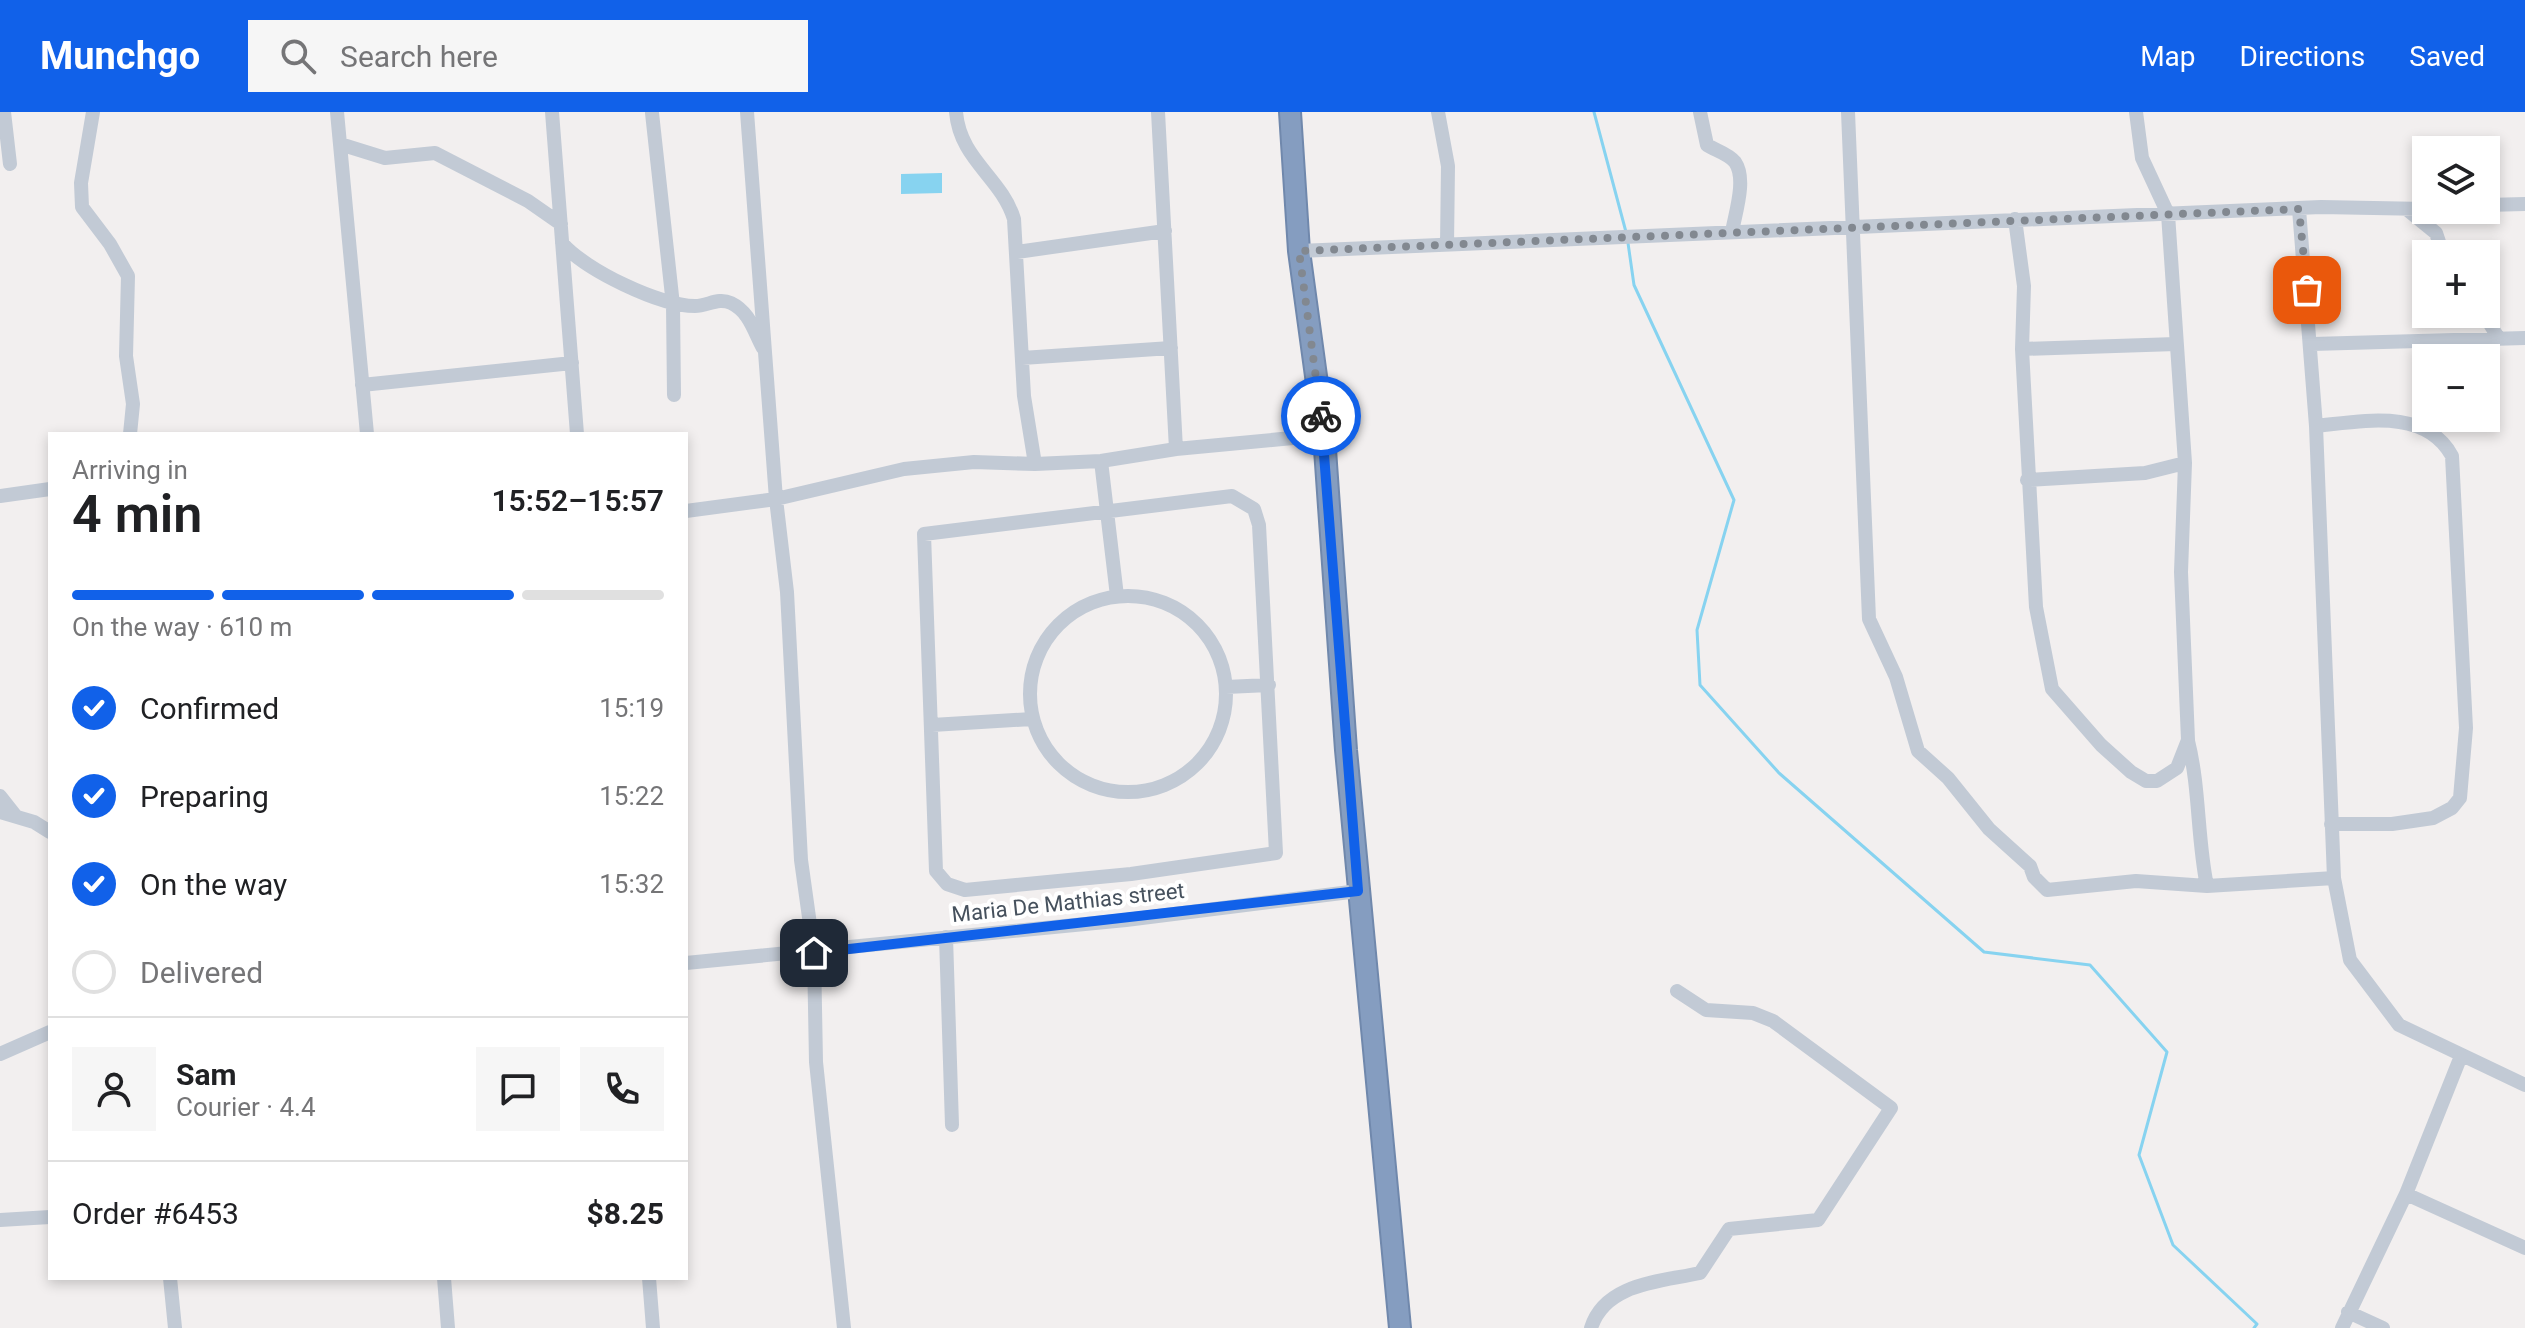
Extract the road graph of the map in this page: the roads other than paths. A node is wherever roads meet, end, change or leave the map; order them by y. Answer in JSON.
{"nodes":[{"id":1,"x":4,"y":112,"type":"edge"},
{"id":2,"x":93,"y":112,"type":"edge"},
{"id":3,"x":337,"y":112,"type":"edge"},
{"id":4,"x":552,"y":112,"type":"edge"},
{"id":5,"x":747,"y":112,"type":"edge"},
{"id":6,"x":956,"y":112,"type":"edge"},
{"id":7,"x":1158,"y":112,"type":"edge"},
{"id":8,"x":1290,"y":112,"type":"edge"},
{"id":9,"x":1438,"y":112,"type":"edge"},
{"id":10,"x":1700,"y":112,"type":"edge"},
{"id":11,"x":1848,"y":112,"type":"edge"},
{"id":12,"x":2136,"y":112,"type":"edge"},
{"id":13,"x":652,"y":113,"type":"edge"},
{"id":14,"x":340,"y":144,"type":"junction"},
{"id":15,"x":10,"y":164,"type":"dead end"},
{"id":16,"x":2525,"y":204,"type":"edge"},
{"id":17,"x":2500,"y":205,"type":"edge"},
{"id":18,"x":2299,"y":209,"type":"junction"},
{"id":19,"x":2409,"y":211,"type":"junction"},
{"id":20,"x":2412,"y":211,"type":"edge"},
{"id":21,"x":2168,"y":214,"type":"junction"},
{"id":22,"x":2015,"y":219,"type":"junction"},
{"id":23,"x":561,"y":224,"type":"junction"},
{"id":24,"x":1853,"y":225,"type":"junction"},
{"id":25,"x":1165,"y":231,"type":"junction"},
{"id":26,"x":1732,"y":232,"type":"junction"},
{"id":27,"x":2438,"y":240,"type":"edge"},
{"id":28,"x":562,"y":243,"type":"junction"},
{"id":29,"x":1447,"y":245,"type":"junction"},
{"id":30,"x":1299,"y":251,"type":"junction"},
{"id":31,"x":1017,"y":252,"type":"junction"},
{"id":32,"x":673,"y":305,"type":"junction"},
{"id":33,"x":2492,"y":328,"type":"edge"},
{"id":34,"x":2525,"y":338,"type":"edge"},
{"id":35,"x":2499,"y":339,"type":"junction"},
{"id":36,"x":2176,"y":344,"type":"junction"},
{"id":37,"x":2312,"y":344,"type":"junction"},
{"id":38,"x":1171,"y":348,"type":"junction"},
{"id":39,"x":2022,"y":349,"type":"junction"},
{"id":40,"x":767,"y":356,"type":"junction"},
{"id":41,"x":1022,"y":358,"type":"junction"},
{"id":42,"x":572,"y":363,"type":"junction"},
{"id":43,"x":362,"y":385,"type":"junction"},
{"id":44,"x":674,"y":395,"type":"dead end"},
{"id":45,"x":2316,"y":426,"type":"junction"},
{"id":46,"x":130,"y":432,"type":"edge"},
{"id":47,"x":367,"y":432,"type":"edge"},
{"id":48,"x":577,"y":432,"type":"edge"},
{"id":49,"x":1324,"y":435,"type":"junction"},
{"id":50,"x":1176,"y":449,"type":"junction"},
{"id":51,"x":1101,"y":461,"type":"junction"},
{"id":52,"x":2185,"y":463,"type":"junction"},
{"id":53,"x":1035,"y":464,"type":"junction"},
{"id":54,"x":2027,"y":480,"type":"junction"},
{"id":55,"x":48,"y":489,"type":"edge"},
{"id":56,"x":0,"y":496,"type":"edge"},
{"id":57,"x":776,"y":499,"type":"junction"},
{"id":58,"x":688,"y":511,"type":"edge"},
{"id":59,"x":1105,"y":513,"type":"junction"},
{"id":60,"x":1117,"y":596,"type":"junction"},
{"id":61,"x":1269,"y":685,"type":"junction"},
{"id":62,"x":1226,"y":687,"type":"junction"},
{"id":63,"x":1032,"y":719,"type":"junction"},
{"id":64,"x":932,"y":725,"type":"junction"},
{"id":65,"x":2188,"y":740,"type":"junction"},
{"id":66,"x":0,"y":796,"type":"edge"},
{"id":67,"x":7,"y":814,"type":"edge"},
{"id":68,"x":2331,"y":824,"type":"junction"},
{"id":69,"x":48,"y":831,"type":"edge"},
{"id":70,"x":2334,"y":878,"type":"junction"},
{"id":71,"x":2207,"y":886,"type":"junction"},
{"id":72,"x":1358,"y":891,"type":"junction"},
{"id":73,"x":946,"y":937,"type":"junction"},
{"id":74,"x":814,"y":953,"type":"junction"},
{"id":75,"x":688,"y":963,"type":"edge"},
{"id":76,"x":1677,"y":991,"type":"dead end"},
{"id":77,"x":48,"y":1033,"type":"edge"},
{"id":78,"x":0,"y":1054,"type":"edge"},
{"id":79,"x":2461,"y":1056,"type":"junction"},
{"id":80,"x":2525,"y":1085,"type":"edge"},
{"id":81,"x":952,"y":1125,"type":"dead end"},
{"id":82,"x":2406,"y":1194,"type":"junction"},
{"id":83,"x":48,"y":1217,"type":"edge"},
{"id":84,"x":0,"y":1220,"type":"edge"},
{"id":85,"x":2525,"y":1248,"type":"edge"},
{"id":86,"x":170,"y":1280,"type":"edge"},
{"id":87,"x":444,"y":1280,"type":"edge"},
{"id":88,"x":649,"y":1280,"type":"edge"},
{"id":89,"x":2348,"y":1312,"type":"junction"},
{"id":90,"x":175,"y":1328,"type":"edge"},
{"id":91,"x":448,"y":1328,"type":"edge"},
{"id":92,"x":653,"y":1328,"type":"edge"},
{"id":93,"x":844,"y":1328,"type":"edge"},
{"id":94,"x":1400,"y":1328,"type":"edge"},
{"id":95,"x":1591,"y":1328,"type":"edge"},
{"id":96,"x":2342,"y":1328,"type":"edge"},
{"id":97,"x":2383,"y":1328,"type":"edge"}],
"edges":[{"from":1,"to":15,"type":"street"},
{"from":2,"to":46,"type":"street"},
{"from":3,"to":14,"type":"street"},
{"from":4,"to":23,"type":"street"},
{"from":5,"to":40,"type":"street"},
{"from":6,"to":31,"type":"street"},
{"from":7,"to":25,"type":"street"},
{"from":8,"to":30,"type":"highway"},
{"from":9,"to":29,"type":"street"},
{"from":10,"to":26,"type":"street"},
{"from":11,"to":24,"type":"street"},
{"from":12,"to":21,"type":"street"},
{"from":13,"to":32,"type":"street"},
{"from":14,"to":23,"type":"street"},
{"from":14,"to":43,"type":"street"},
{"from":16,"to":17,"type":"street"},
{"from":18,"to":19,"type":"street"},
{"from":18,"to":21,"type":"street"},
{"from":18,"to":37,"type":"street"},
{"from":19,"to":20,"type":"street"},
{"from":19,"to":27,"type":"street"},
{"from":21,"to":22,"type":"street"},
{"from":21,"to":36,"type":"street"},
{"from":22,"to":24,"type":"street"},
{"from":22,"to":39,"type":"street"},
{"from":23,"to":28,"type":"street"},
{"from":24,"to":26,"type":"street"},
{"from":24,"to":71,"type":"street"},
{"from":25,"to":31,"type":"street"},
{"from":25,"to":38,"type":"street"},
{"from":26,"to":29,"type":"street"},
{"from":28,"to":32,"type":"street"},
{"from":28,"to":42,"type":"street"},
{"from":29,"to":30,"type":"street"},
{"from":30,"to":49,"type":"highway"},
{"from":31,"to":41,"type":"street"},
{"from":32,"to":40,"type":"street"},
{"from":32,"to":44,"type":"street"},
{"from":33,"to":35,"type":"street"},
{"from":34,"to":35,"type":"street"},
{"from":35,"to":37,"type":"street"},
{"from":36,"to":39,"type":"street"},
{"from":36,"to":52,"type":"street"},
{"from":37,"to":45,"type":"street"},
{"from":38,"to":41,"type":"street"},
{"from":38,"to":50,"type":"street"},
{"from":39,"to":54,"type":"street"},
{"from":40,"to":57,"type":"street"},
{"from":41,"to":53,"type":"street"},
{"from":42,"to":43,"type":"street"},
{"from":42,"to":48,"type":"street"},
{"from":43,"to":47,"type":"street"},
{"from":45,"to":68,"type":"street"},
{"from":45,"to":68,"type":"street"},
{"from":49,"to":50,"type":"street"},
{"from":49,"to":72,"type":"highway"},
{"from":50,"to":51,"type":"street"},
{"from":51,"to":53,"type":"street"},
{"from":51,"to":59,"type":"street"},
{"from":52,"to":54,"type":"street"},
{"from":52,"to":65,"type":"street"},
{"from":53,"to":57,"type":"street"},
{"from":54,"to":65,"type":"street"},
{"from":55,"to":56,"type":"street"},
{"from":57,"to":58,"type":"street"},
{"from":57,"to":74,"type":"street"},
{"from":59,"to":60,"type":"street"},
{"from":59,"to":61,"type":"street"},
{"from":59,"to":64,"type":"street"},
{"from":60,"to":62,"type":"street"},
{"from":60,"to":63,"type":"street"},
{"from":61,"to":62,"type":"street"},
{"from":61,"to":64,"type":"street"},
{"from":62,"to":63,"type":"street"},
{"from":63,"to":64,"type":"street"},
{"from":65,"to":71,"type":"street"},
{"from":66,"to":67,"type":"street"},
{"from":67,"to":69,"type":"street"},
{"from":68,"to":70,"type":"street"},
{"from":70,"to":71,"type":"street"},
{"from":70,"to":79,"type":"street"},
{"from":72,"to":73,"type":"street","name":"Maria De Mathias street"},
{"from":72,"to":94,"type":"highway"},
{"from":73,"to":74,"type":"street","name":"Maria De Mathias street"},
{"from":73,"to":81,"type":"street"},
{"from":74,"to":75,"type":"street","name":"Maria De Mathias street"},
{"from":74,"to":93,"type":"street"},
{"from":76,"to":95,"type":"street"},
{"from":77,"to":78,"type":"street"},
{"from":79,"to":80,"type":"street"},
{"from":79,"to":82,"type":"street"},
{"from":82,"to":85,"type":"street"},
{"from":82,"to":89,"type":"street"},
{"from":83,"to":84,"type":"street"},
{"from":86,"to":90,"type":"street"},
{"from":87,"to":91,"type":"street"},
{"from":88,"to":92,"type":"street"},
{"from":89,"to":96,"type":"street"},
{"from":89,"to":97,"type":"street"}]}
